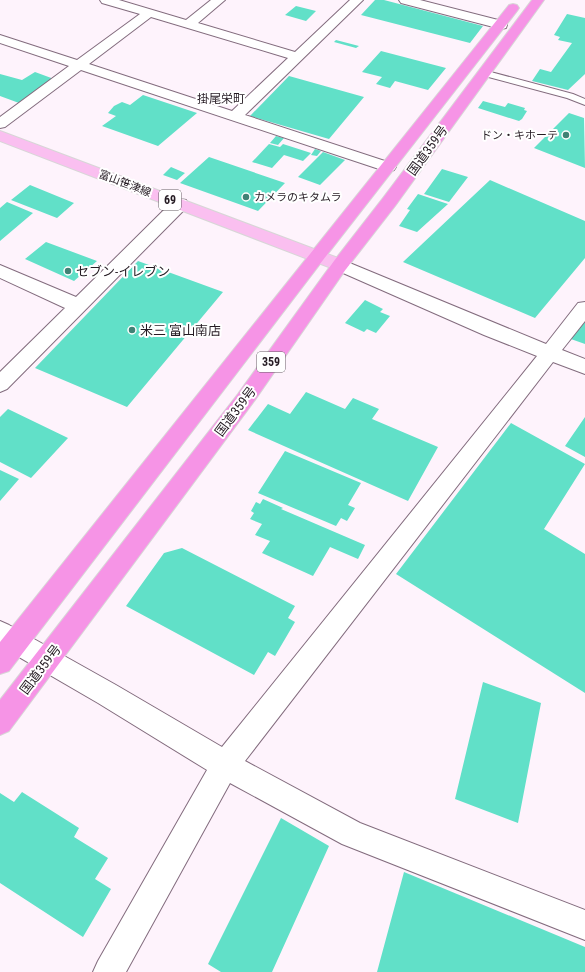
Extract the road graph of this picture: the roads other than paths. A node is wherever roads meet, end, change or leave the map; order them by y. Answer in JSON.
{"nodes":[{"id":1,"x":106,"y":0,"type":"edge"},
{"id":2,"x":219,"y":0,"type":"edge"},
{"id":3,"x":357,"y":0,"type":"edge"},
{"id":4,"x":405,"y":0,"type":"edge"},
{"id":5,"x":520,"y":0,"type":"edge"},
{"id":6,"x":538,"y":0,"type":"edge"},
{"id":7,"x":149,"y":13,"type":"junction"},
{"id":8,"x":189,"y":24,"type":"junction"},
{"id":9,"x":501,"y":24,"type":"junction"},
{"id":10,"x":0,"y":39,"type":"edge"},
{"id":11,"x":298,"y":56,"type":"junction"},
{"id":12,"x":79,"y":65,"type":"junction"},
{"id":13,"x":484,"y":73,"type":"junction"},
{"id":14,"x":585,"y":102,"type":"edge"},
{"id":15,"x":235,"y":116,"type":"junction"},
{"id":16,"x":0,"y":124,"type":"edge"},
{"id":17,"x":0,"y":136,"type":"edge"},
{"id":18,"x":388,"y":167,"type":"junction"},
{"id":19,"x":180,"y":204,"type":"junction"},
{"id":20,"x":317,"y":256,"type":"junction"},
{"id":21,"x":340,"y":265,"type":"junction"},
{"id":22,"x":0,"y":271,"type":"edge"},
{"id":23,"x":78,"y":306,"type":"junction"},
{"id":24,"x":585,"y":308,"type":"edge"},
{"id":25,"x":549,"y":353,"type":"junction"},
{"id":26,"x":585,"y":367,"type":"edge"},
{"id":27,"x":0,"y":384,"type":"edge"},
{"id":28,"x":8,"y":637,"type":"edge"},
{"id":29,"x":46,"y":660,"type":"junction"},
{"id":30,"x":0,"y":662,"type":"edge"},
{"id":31,"x":0,"y":722,"type":"edge"},
{"id":32,"x":225,"y":765,"type":"junction"},
{"id":33,"x":585,"y":924,"type":"edge"},
{"id":34,"x":109,"y":972,"type":"edge"}],
"edges":[{"from":1,"to":7,"type":"street"},
{"from":2,"to":8,"type":"street"},
{"from":3,"to":11,"type":"street"},
{"from":4,"to":9,"type":"street"},
{"from":5,"to":9,"type":"highway","name":"国道359号","number":"359"},
{"from":6,"to":13,"type":"highway","name":"国道359号","number":"359"},
{"from":7,"to":8,"type":"street"},
{"from":7,"to":12,"type":"street"},
{"from":8,"to":11,"type":"street"},
{"from":9,"to":18,"type":"highway","name":"国道359号","number":"359"},
{"from":10,"to":12,"type":"street"},
{"from":11,"to":15,"type":"street"},
{"from":12,"to":15,"type":"street"},
{"from":12,"to":16,"type":"street"},
{"from":13,"to":14,"type":"lane"},
{"from":13,"to":21,"type":"highway","name":"国道359号","number":"359"},
{"from":15,"to":18,"type":"street"},
{"from":17,"to":19,"type":"main road","name":"富山笹津線","number":"69"},
{"from":18,"to":20,"type":"highway","name":"国道359号","number":"359"},
{"from":19,"to":20,"type":"main road","name":"富山笹津線","number":"69"},
{"from":19,"to":23,"type":"street"},
{"from":20,"to":21,"type":"main road","name":"富山笹津線","number":"69"},
{"from":20,"to":28,"type":"highway","name":"国道359号","number":"359"},
{"from":21,"to":25,"type":"street"},
{"from":21,"to":29,"type":"highway","name":"国道359号","number":"359"},
{"from":22,"to":23,"type":"street"},
{"from":23,"to":27,"type":"street"},
{"from":24,"to":25,"type":"street"},
{"from":25,"to":26,"type":"street"},
{"from":25,"to":32,"type":"street"},
{"from":28,"to":29,"type":"street"},
{"from":28,"to":30,"type":"highway","name":"国道359号","number":"359"},
{"from":29,"to":31,"type":"highway","name":"国道359号","number":"359"},
{"from":29,"to":32,"type":"street"},
{"from":32,"to":33,"type":"street"},
{"from":32,"to":34,"type":"street"}]}
